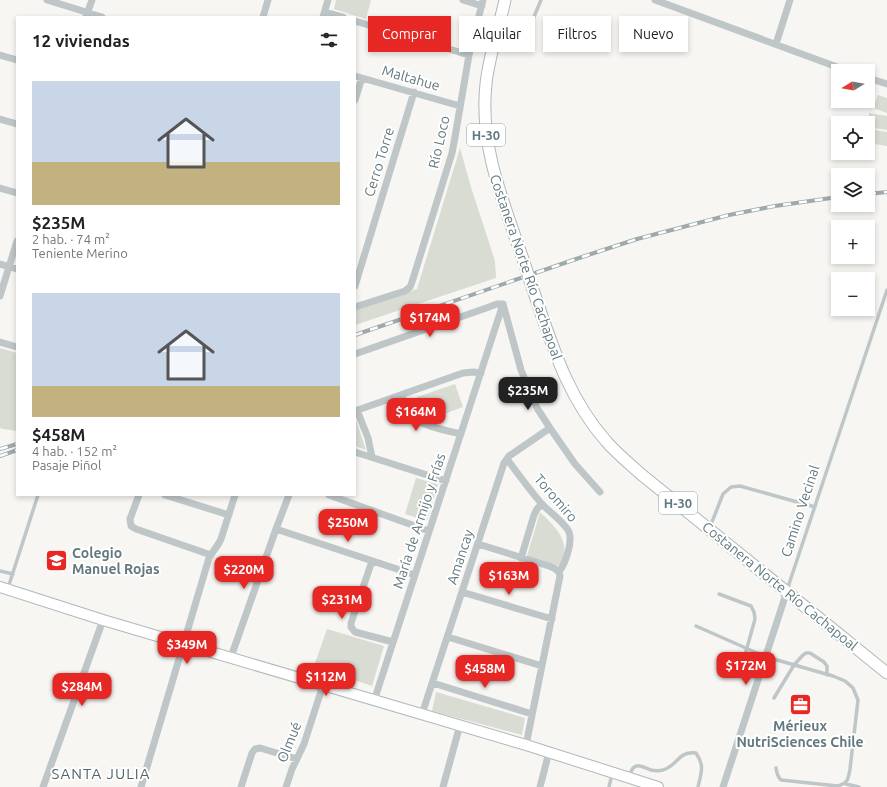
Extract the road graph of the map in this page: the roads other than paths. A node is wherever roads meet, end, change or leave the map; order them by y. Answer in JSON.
{"nodes":[{"id":1,"x":47,"y":0,"type":"edge"},
{"id":2,"x":92,"y":0,"type":"edge"},
{"id":3,"x":268,"y":0,"type":"edge"},
{"id":4,"x":328,"y":0,"type":"edge"},
{"id":5,"x":463,"y":0,"type":"edge"},
{"id":6,"x":541,"y":0,"type":"edge"},
{"id":7,"x":790,"y":0,"type":"edge"},
{"id":8,"x":660,"y":1,"type":"edge"},
{"id":9,"x":506,"y":2,"type":"edge"},
{"id":10,"x":482,"y":3,"type":"edge"},
{"id":11,"x":324,"y":14,"type":"edge"},
{"id":12,"x":87,"y":15,"type":"edge"},
{"id":13,"x":263,"y":16,"type":"edge"},
{"id":14,"x":337,"y":16,"type":"edge"},
{"id":15,"x":534,"y":16,"type":"edge"},
{"id":16,"x":356,"y":21,"type":"edge"},
{"id":17,"x":776,"y":44,"type":"junction"},
{"id":18,"x":469,"y":54,"type":"junction"},
{"id":19,"x":0,"y":55,"type":"edge"},
{"id":20,"x":16,"y":60,"type":"edge"},
{"id":21,"x":831,"y":65,"type":"edge"},
{"id":22,"x":358,"y":77,"type":"edge"},
{"id":23,"x":875,"y":80,"type":"edge"},
{"id":24,"x":887,"y":84,"type":"edge"},
{"id":25,"x":356,"y":92,"type":"edge"},
{"id":26,"x":414,"y":92,"type":"junction"},
{"id":27,"x":460,"y":106,"type":"junction"},
{"id":28,"x":0,"y":119,"type":"edge"},
{"id":29,"x":16,"y":124,"type":"edge"},
{"id":30,"x":0,"y":188,"type":"edge"},
{"id":31,"x":16,"y":193,"type":"edge"},
{"id":32,"x":16,"y":244,"type":"edge"},
{"id":33,"x":0,"y":264,"type":"edge"},
{"id":34,"x":9,"y":266,"type":"junction"},
{"id":35,"x":16,"y":269,"type":"edge"},
{"id":36,"x":356,"y":283,"type":"edge"},
{"id":37,"x":887,"y":290,"type":"edge"},
{"id":38,"x":0,"y":296,"type":"edge"},
{"id":39,"x":503,"y":304,"type":"junction"},
{"id":40,"x":356,"y":307,"type":"edge"},
{"id":41,"x":0,"y":342,"type":"edge"},
{"id":42,"x":16,"y":347,"type":"edge"},
{"id":43,"x":356,"y":354,"type":"edge"},
{"id":44,"x":481,"y":373,"type":"junction"},
{"id":45,"x":402,"y":394,"type":"junction"},
{"id":46,"x":356,"y":410,"type":"edge"},
{"id":47,"x":550,"y":428,"type":"junction"},
{"id":48,"x":461,"y":434,"type":"junction"},
{"id":49,"x":356,"y":452,"type":"edge"},
{"id":50,"x":372,"y":457,"type":"junction"},
{"id":51,"x":507,"y":459,"type":"junction"},
{"id":52,"x":446,"y":481,"type":"junction"},
{"id":53,"x":600,"y":492,"type":"dead end"},
{"id":54,"x":38,"y":496,"type":"edge"},
{"id":55,"x":138,"y":496,"type":"edge"},
{"id":56,"x":168,"y":496,"type":"edge"},
{"id":57,"x":235,"y":496,"type":"edge"},
{"id":58,"x":289,"y":496,"type":"edge"},
{"id":59,"x":332,"y":496,"type":"edge"},
{"id":60,"x":542,"y":504,"type":"junction"},
{"id":61,"x":815,"y":507,"type":"junction"},
{"id":62,"x":229,"y":515,"type":"junction"},
{"id":63,"x":276,"y":529,"type":"junction"},
{"id":64,"x":709,"y":529,"type":"junction"},
{"id":65,"x":429,"y":531,"type":"junction"},
{"id":66,"x":478,"y":544,"type":"junction"},
{"id":67,"x":211,"y":555,"type":"junction"},
{"id":68,"x":521,"y":558,"type":"junction"},
{"id":69,"x":372,"y":561,"type":"junction"},
{"id":70,"x":0,"y":571,"type":"edge"},
{"id":71,"x":558,"y":572,"type":"junction"},
{"id":72,"x":13,"y":574,"type":"junction"},
{"id":73,"x":415,"y":575,"type":"junction"},
{"id":74,"x":4,"y":588,"type":"edge"},
{"id":75,"x":787,"y":591,"type":"junction"},
{"id":76,"x":462,"y":592,"type":"junction"},
{"id":77,"x":719,"y":594,"type":"dead end"},
{"id":78,"x":552,"y":619,"type":"junction"},
{"id":79,"x":103,"y":620,"type":"junction"},
{"id":80,"x":696,"y":626,"type":"dead end"},
{"id":81,"x":448,"y":637,"type":"junction"},
{"id":82,"x":393,"y":642,"type":"junction"},
{"id":83,"x":183,"y":643,"type":"junction"},
{"id":84,"x":747,"y":648,"type":"junction"},
{"id":85,"x":766,"y":656,"type":"junction"},
{"id":86,"x":231,"y":657,"type":"junction"},
{"id":87,"x":794,"y":665,"type":"junction"},
{"id":88,"x":542,"y":666,"type":"junction"},
{"id":89,"x":740,"y":673,"type":"dead end"},
{"id":90,"x":887,"y":673,"type":"edge"},
{"id":91,"x":827,"y":675,"type":"junction"},
{"id":92,"x":433,"y":683,"type":"junction"},
{"id":93,"x":323,"y":684,"type":"junction"},
{"id":94,"x":774,"y":698,"type":"dead end"},
{"id":95,"x":374,"y":700,"type":"junction"},
{"id":96,"x":422,"y":714,"type":"junction"},
{"id":97,"x":532,"y":714,"type":"junction"},
{"id":98,"x":460,"y":725,"type":"junction"},
{"id":99,"x":526,"y":745,"type":"junction"},
{"id":100,"x":549,"y":752,"type":"junction"},
{"id":101,"x":297,"y":759,"type":"junction"},
{"id":102,"x":776,"y":768,"type":"dead end"},
{"id":103,"x":612,"y":772,"type":"junction"},
{"id":104,"x":629,"y":777,"type":"junction"},
{"id":105,"x":846,"y":784,"type":"junction"},
{"id":106,"x":814,"y":785,"type":"edge"},
{"id":107,"x":43,"y":787,"type":"edge"},
{"id":108,"x":141,"y":787,"type":"edge"},
{"id":109,"x":241,"y":787,"type":"edge"},
{"id":110,"x":286,"y":787,"type":"edge"},
{"id":111,"x":443,"y":787,"type":"edge"},
{"id":112,"x":540,"y":787,"type":"edge"},
{"id":113,"x":609,"y":787,"type":"edge"},
{"id":114,"x":658,"y":787,"type":"edge"},
{"id":115,"x":698,"y":787,"type":"edge"},
{"id":116,"x":723,"y":787,"type":"edge"},
{"id":117,"x":859,"y":787,"type":"edge"}],
"edges":[{"from":1,"to":12,"type":"street"},
{"from":2,"to":12,"type":"street"},
{"from":3,"to":13,"type":"street"},
{"from":4,"to":11,"type":"street"},
{"from":5,"to":10,"type":"street"},
{"from":6,"to":15,"type":"lane"},
{"from":7,"to":17,"type":"street"},
{"from":8,"to":17,"type":"street"},
{"from":9,"to":64,"type":"main road","name":"Costanera Norte Río Cachapoal","number":"H-30","bridge":true},
{"from":10,"to":18,"type":"street","name":"Río Loco"},
{"from":11,"to":14,"type":"street"},
{"from":16,"to":18,"type":"street"},
{"from":17,"to":21,"type":"street"},
{"from":18,"to":27,"type":"street","name":"Río Loco"},
{"from":19,"to":20,"type":"street"},
{"from":22,"to":25,"type":"street"},
{"from":22,"to":26,"type":"street","name":"Maltahue"},
{"from":23,"to":24,"type":"street"},
{"from":26,"to":27,"type":"street","name":"Maltahue"},
{"from":26,"to":36,"type":"street","name":"Cerro Torre"},
{"from":27,"to":40,"type":"street","name":"Río Loco"},
{"from":28,"to":29,"type":"street"},
{"from":30,"to":31,"type":"street"},
{"from":32,"to":34,"type":"street"},
{"from":33,"to":34,"type":"street"},
{"from":34,"to":35,"type":"street"},
{"from":34,"to":38,"type":"street"},
{"from":37,"to":61,"type":"lane","name":"Camino Vecinal"},
{"from":39,"to":43,"type":"street"},
{"from":39,"to":44,"type":"street","name":"María de Armijo y Frías"},
{"from":39,"to":47,"type":"street"},
{"from":41,"to":42,"type":"street"},
{"from":44,"to":45,"type":"street"},
{"from":44,"to":48,"type":"street","name":"María de Armijo y Frías"},
{"from":45,"to":46,"type":"street"},
{"from":45,"to":48,"type":"street"},
{"from":46,"to":50,"type":"street"},
{"from":47,"to":51,"type":"street"},
{"from":47,"to":53,"type":"street"},
{"from":48,"to":52,"type":"street","name":"María de Armijo y Frías"},
{"from":49,"to":50,"type":"street"},
{"from":50,"to":52,"type":"street"},
{"from":51,"to":60,"type":"street","name":"Toromiro"},
{"from":51,"to":66,"type":"street","name":"Amancay"},
{"from":52,"to":65,"type":"street","name":"María de Armijo y Frías"},
{"from":54,"to":72,"type":"lane"},
{"from":55,"to":67,"type":"street"},
{"from":56,"to":62,"type":"street"},
{"from":57,"to":62,"type":"street"},
{"from":58,"to":63,"type":"street"},
{"from":59,"to":65,"type":"street"},
{"from":60,"to":68,"type":"street"},
{"from":60,"to":71,"type":"street","name":"Toromiro"},
{"from":61,"to":64,"type":"lane"},
{"from":61,"to":75,"type":"lane","name":"Camino Vecinal"},
{"from":62,"to":67,"type":"street"},
{"from":63,"to":69,"type":"street"},
{"from":63,"to":86,"type":"street"},
{"from":64,"to":75,"type":"main road","name":"Costanera Norte Río Cachapoal","number":"H-30"},
{"from":65,"to":73,"type":"street","name":"María de Armijo y Frías"},
{"from":66,"to":68,"type":"street"},
{"from":66,"to":76,"type":"street","name":"Amancay"},
{"from":67,"to":83,"type":"street"},
{"from":68,"to":71,"type":"street"},
{"from":69,"to":73,"type":"street"},
{"from":69,"to":82,"type":"street"},
{"from":70,"to":72,"type":"lane"},
{"from":71,"to":78,"type":"street","name":"Toromiro"},
{"from":72,"to":74,"type":"lane"},
{"from":73,"to":82,"type":"street","name":"María de Armijo y Frías"},
{"from":74,"to":79,"type":"main road"},
{"from":75,"to":85,"type":"street","name":"Camino Vecinal"},
{"from":75,"to":90,"type":"main road","name":"Costanera Norte Río Cachapoal","number":"H-30"},
{"from":76,"to":78,"type":"street"},
{"from":76,"to":81,"type":"street","name":"Amancay"},
{"from":77,"to":84,"type":"lane"},
{"from":78,"to":88,"type":"street","name":"Toromiro"},
{"from":79,"to":83,"type":"main road"},
{"from":79,"to":107,"type":"street"},
{"from":80,"to":84,"type":"lane"},
{"from":81,"to":88,"type":"street"},
{"from":81,"to":92,"type":"street","name":"Amancay"},
{"from":82,"to":95,"type":"street","name":"María de Armijo y Frías"},
{"from":83,"to":86,"type":"main road"},
{"from":83,"to":108,"type":"street"},
{"from":84,"to":85,"type":"lane"},
{"from":84,"to":89,"type":"lane"},
{"from":85,"to":87,"type":"lane"},
{"from":85,"to":116,"type":"street","name":"Camino Vecinal"},
{"from":86,"to":93,"type":"main road"},
{"from":87,"to":91,"type":"lane"},
{"from":87,"to":91,"type":"lane"},
{"from":87,"to":94,"type":"lane"},
{"from":88,"to":97,"type":"street","name":"Toromiro"},
{"from":91,"to":105,"type":"lane"},
{"from":92,"to":96,"type":"street","name":"Amancay"},
{"from":92,"to":97,"type":"street"},
{"from":93,"to":95,"type":"main road"},
{"from":93,"to":101,"type":"street","name":"Olmué"},
{"from":95,"to":96,"type":"main road"},
{"from":96,"to":98,"type":"main road"},
{"from":97,"to":99,"type":"street","name":"Toromiro"},
{"from":98,"to":99,"type":"main road"},
{"from":98,"to":111,"type":"street"},
{"from":99,"to":100,"type":"main road"},
{"from":100,"to":103,"type":"main road"},
{"from":100,"to":112,"type":"street"},
{"from":101,"to":109,"type":"street"},
{"from":101,"to":110,"type":"street","name":"Olmué"},
{"from":102,"to":106,"type":"lane"},
{"from":103,"to":104,"type":"main road"},
{"from":103,"to":113,"type":"lane"},
{"from":104,"to":114,"type":"main road"},
{"from":104,"to":115,"type":"lane"},
{"from":105,"to":106,"type":"lane"},
{"from":105,"to":117,"type":"lane"}]}
